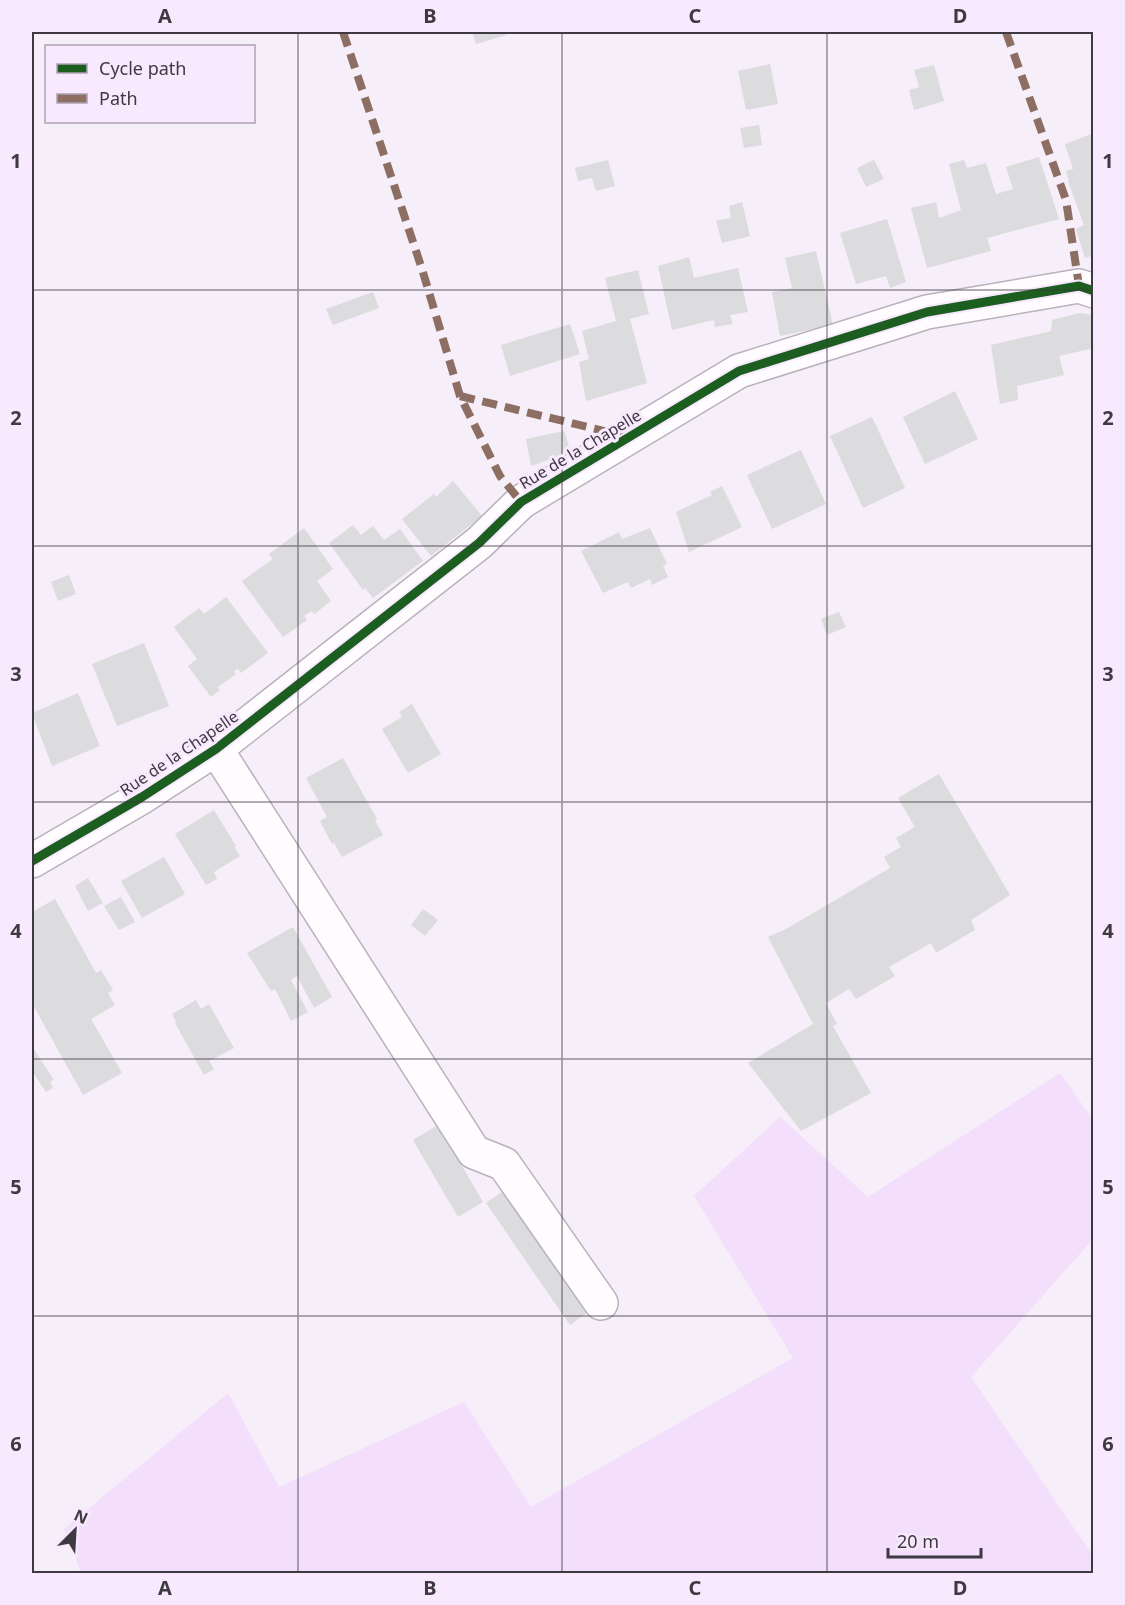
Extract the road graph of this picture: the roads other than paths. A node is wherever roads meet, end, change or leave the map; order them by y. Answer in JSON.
{"nodes":[{"id":1,"x":1094,"y":291,"type":"edge"},
{"id":2,"x":216,"y":749,"type":"junction"},
{"id":3,"x":32,"y":861,"type":"edge"},
{"id":4,"x":601,"y":1303,"type":"dead end"}],
"edges":[{"from":1,"to":2,"type":"street","name":"Rue de la Chapelle"},
{"from":2,"to":3,"type":"street","name":"Rue de la Chapelle"},
{"from":2,"to":4,"type":"street"}]}
